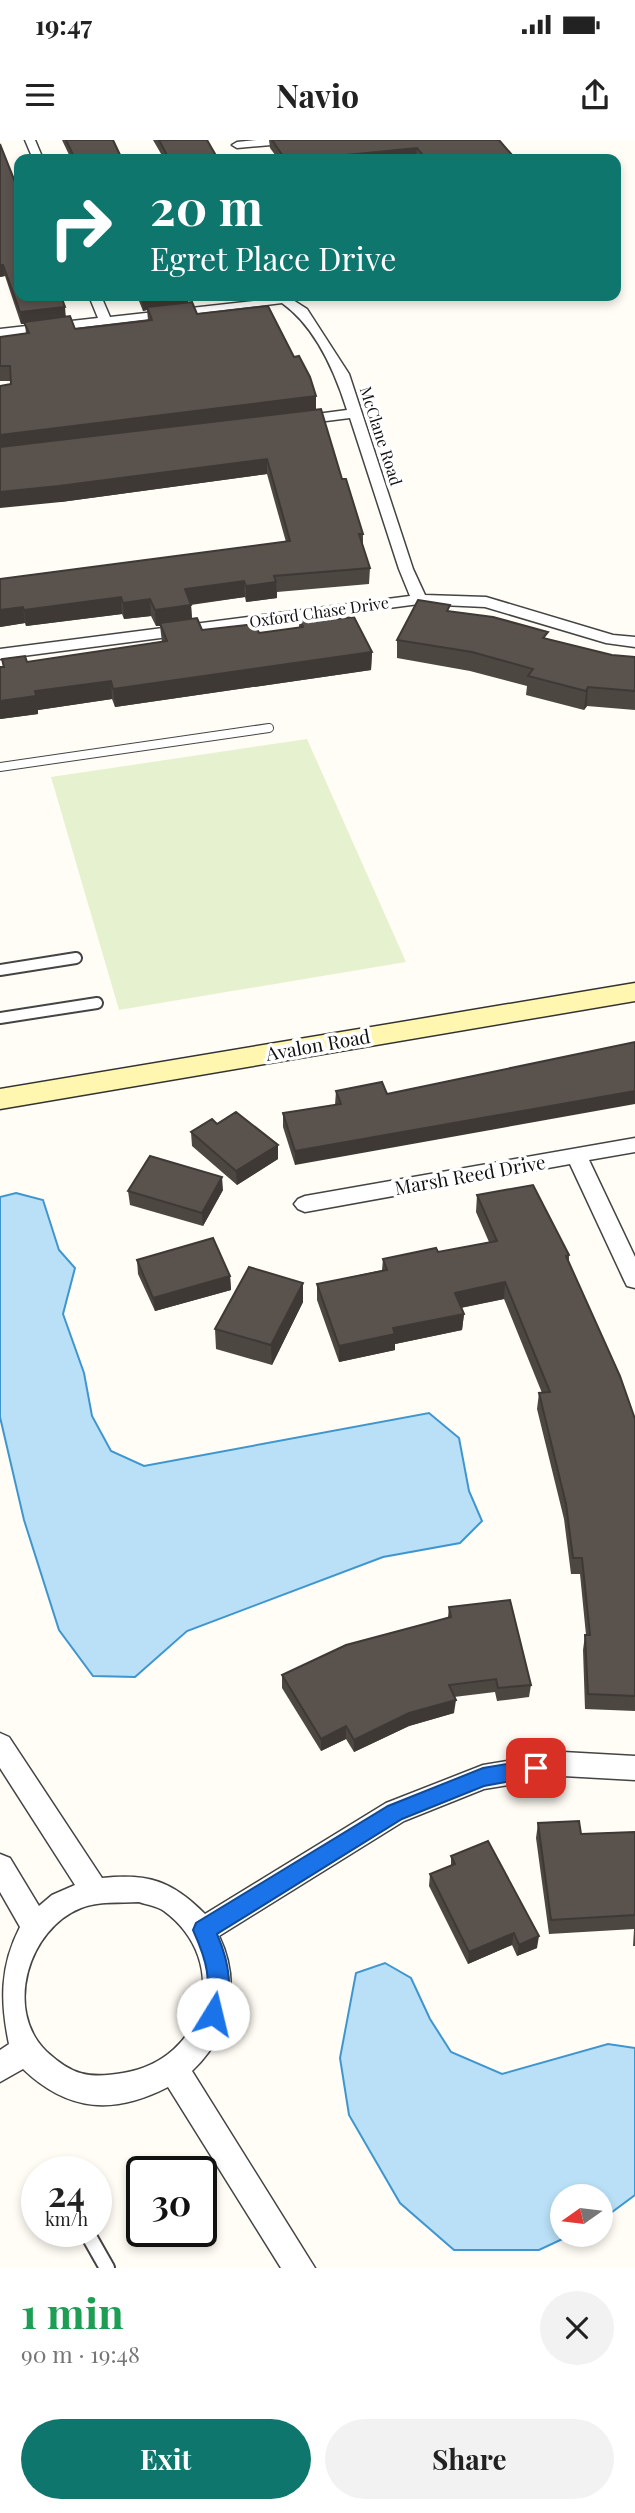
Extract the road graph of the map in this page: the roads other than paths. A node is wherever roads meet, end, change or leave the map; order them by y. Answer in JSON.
{"nodes":[{"id":1,"x":295,"y":140,"type":"edge"},
{"id":2,"x":236,"y":143,"type":"edge"},
{"id":3,"x":97,"y":301,"type":"edge"},
{"id":4,"x":258,"y":301,"type":"edge"},
{"id":5,"x":292,"y":301,"type":"edge"},
{"id":6,"x":106,"y":321,"type":"junction"},
{"id":7,"x":0,"y":333,"type":"edge"},
{"id":8,"x":355,"y":413,"type":"junction"},
{"id":9,"x":273,"y":423,"type":"edge"},
{"id":10,"x":419,"y":599,"type":"junction"},
{"id":11,"x":635,"y":642,"type":"edge"},
{"id":12,"x":0,"y":654,"type":"edge"},
{"id":13,"x":270,"y":728,"type":"dead end"},
{"id":14,"x":0,"y":766,"type":"edge"},
{"id":15,"x":76,"y":958,"type":"dead end"},
{"id":16,"x":0,"y":970,"type":"edge"},
{"id":17,"x":635,"y":992,"type":"edge"},
{"id":18,"x":97,"y":1003,"type":"dead end"},
{"id":19,"x":0,"y":1018,"type":"edge"},
{"id":20,"x":0,"y":1099,"type":"edge"},
{"id":21,"x":635,"y":1145,"type":"edge"},
{"id":22,"x":576,"y":1156,"type":"junction"},
{"id":23,"x":304,"y":1205,"type":"dead end"},
{"id":24,"x":635,"y":1280,"type":"edge"},
{"id":25,"x":0,"y":1745,"type":"edge"},
{"id":26,"x":635,"y":1768,"type":"edge"},
{"id":27,"x":0,"y":1867,"type":"edge"},
{"id":28,"x":95,"y":1891,"type":"junction"},
{"id":29,"x":36,"y":1927,"type":"junction"},
{"id":30,"x":204,"y":1930,"type":"junction"},
{"id":31,"x":26,"y":2050,"type":"junction"},
{"id":32,"x":0,"y":2067,"type":"edge"},
{"id":33,"x":174,"y":2071,"type":"junction"},
{"id":34,"x":95,"y":2247,"type":"edge"},
{"id":35,"x":107,"y":2268,"type":"edge"},
{"id":36,"x":299,"y":2268,"type":"edge"}],
"edges":[{"from":1,"to":2,"type":"street"},
{"from":3,"to":6,"type":"street"},
{"from":4,"to":6,"type":"street"},
{"from":5,"to":8,"type":"street","name":"McClane Road"},
{"from":6,"to":7,"type":"street"},
{"from":8,"to":9,"type":"street"},
{"from":8,"to":10,"type":"street","name":"McClane Road"},
{"from":10,"to":11,"type":"street","name":"Oxford Chase Drive"},
{"from":10,"to":12,"type":"street","name":"Oxford Chase Drive"},
{"from":13,"to":14,"type":"lane"},
{"from":15,"to":16,"type":"lane"},
{"from":17,"to":20,"type":"main road","name":"Avalon Road"},
{"from":18,"to":19,"type":"lane"},
{"from":21,"to":22,"type":"street","name":"Marsh Reed Drive"},
{"from":22,"to":23,"type":"street","name":"Marsh Reed Drive"},
{"from":22,"to":24,"type":"street"},
{"from":25,"to":28,"type":"street"},
{"from":26,"to":30,"type":"street"},
{"from":27,"to":29,"type":"street"},
{"from":28,"to":29,"type":"street"},
{"from":28,"to":30,"type":"street"},
{"from":29,"to":31,"type":"street"},
{"from":30,"to":33,"type":"street"},
{"from":31,"to":32,"type":"street"},
{"from":31,"to":33,"type":"street"},
{"from":33,"to":36,"type":"street"},
{"from":34,"to":35,"type":"lane"}]}
